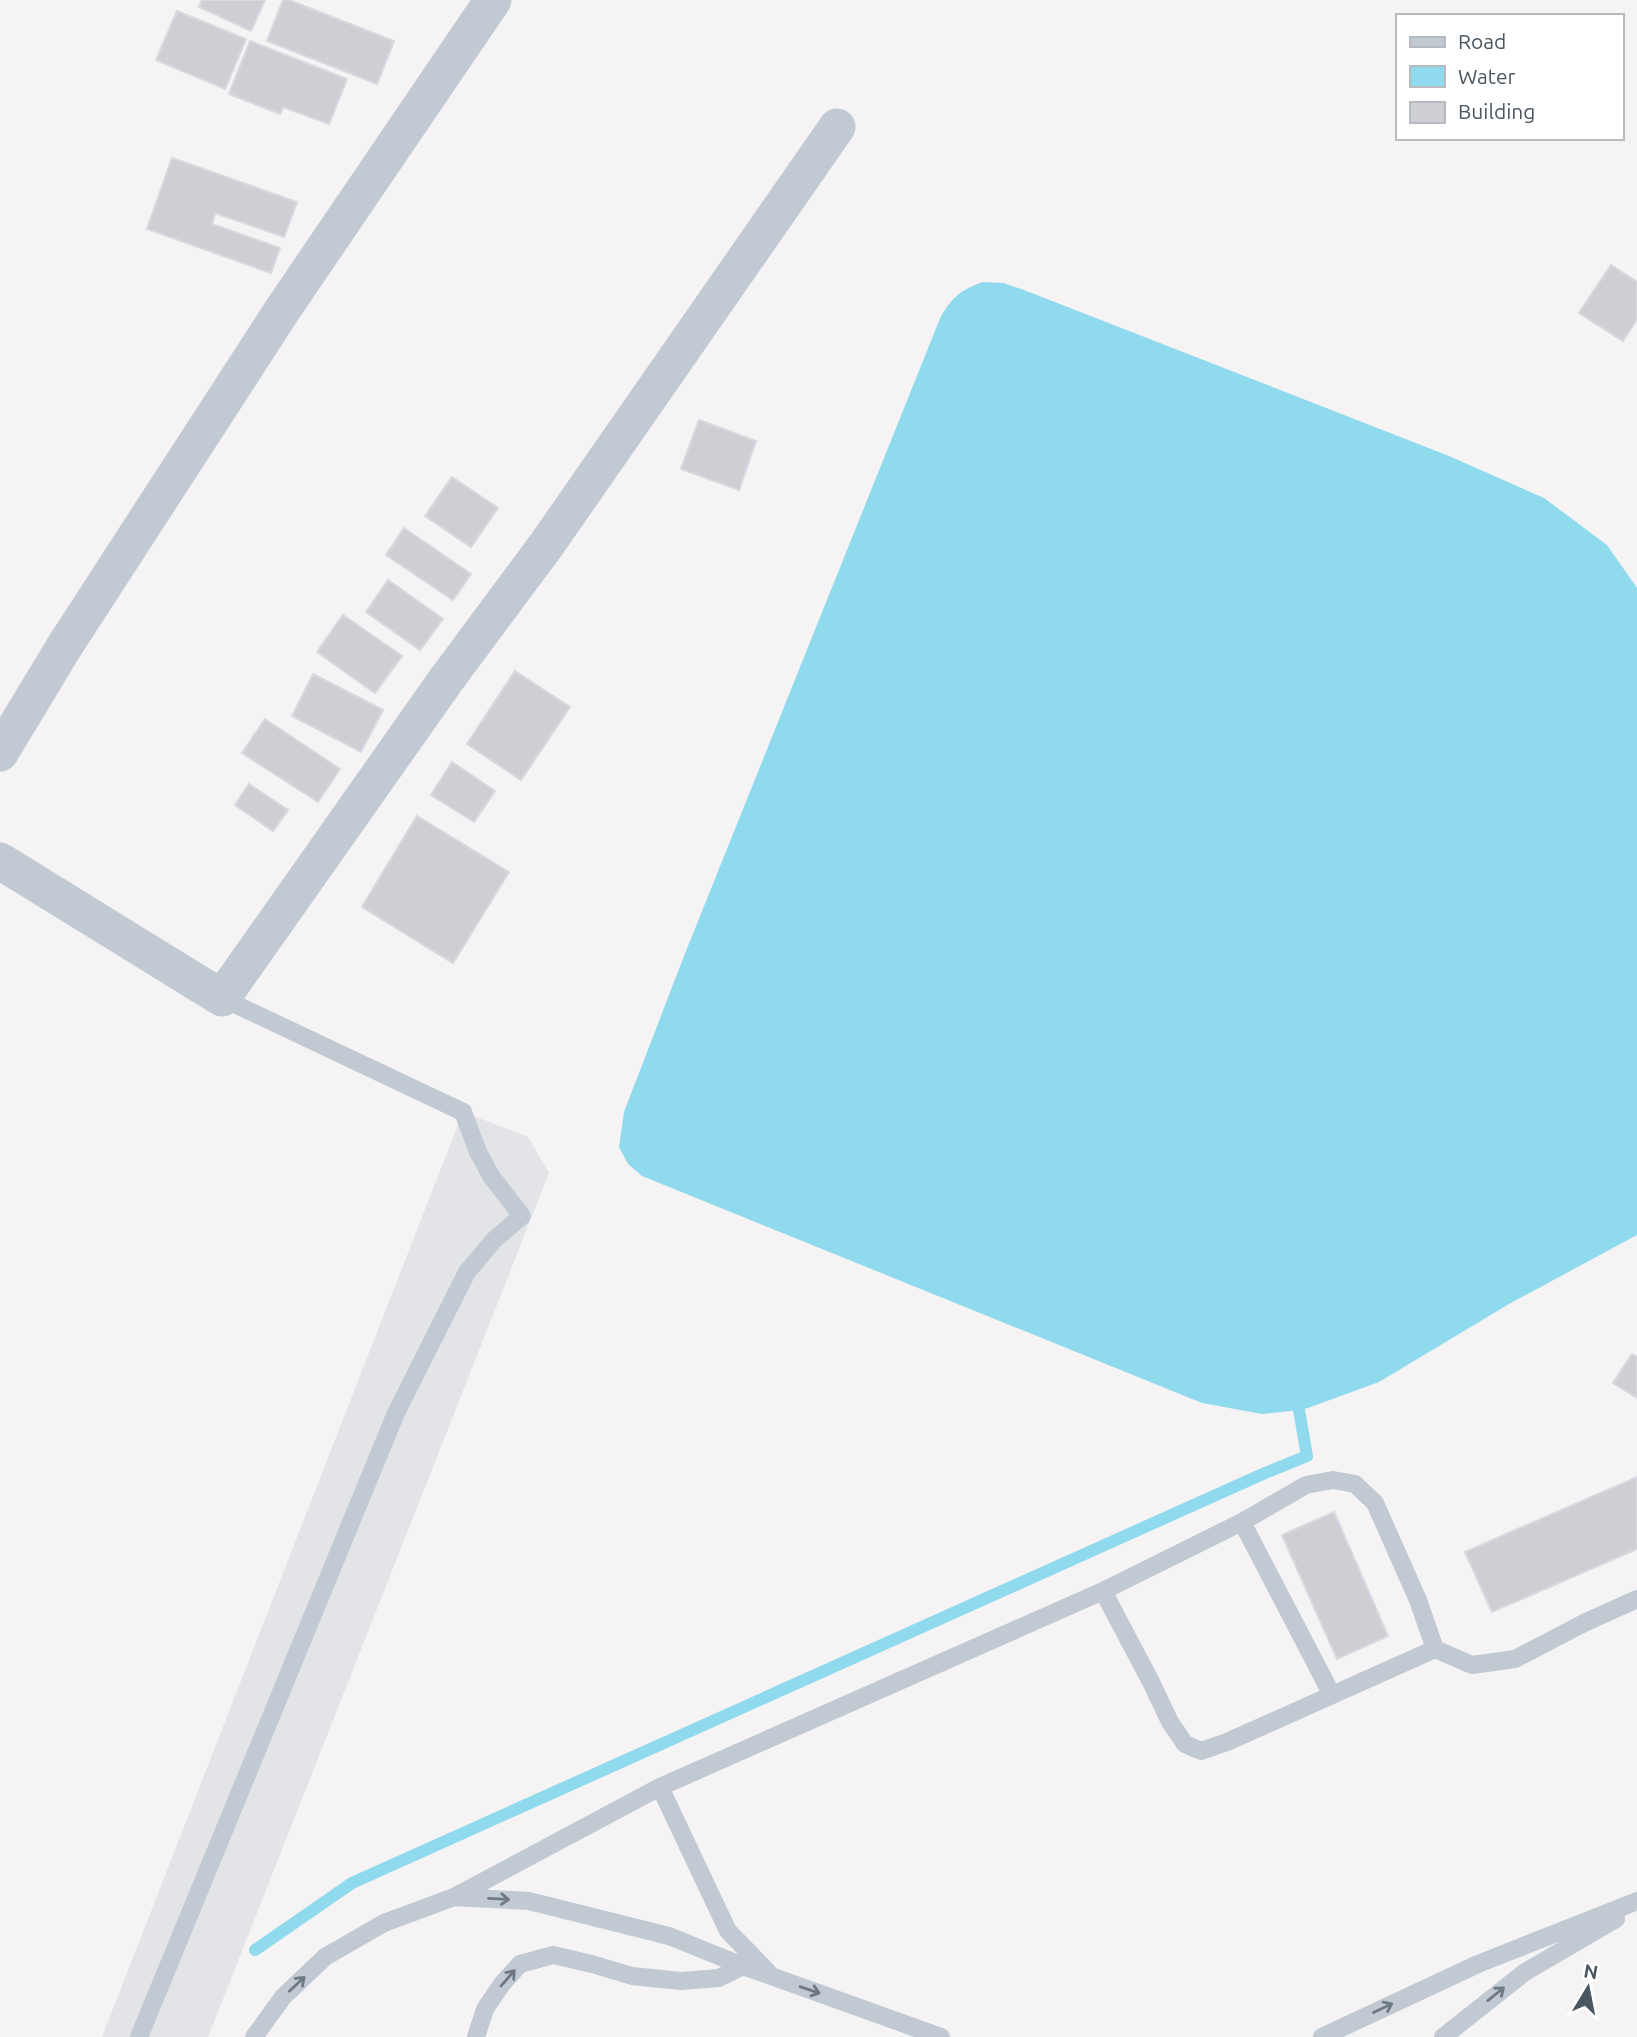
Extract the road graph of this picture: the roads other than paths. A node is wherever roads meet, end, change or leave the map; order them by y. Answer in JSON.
{"nodes":[{"id":1,"x":493,"y":0,"type":"edge"},
{"id":2,"x":837,"y":127,"type":"dead end"},
{"id":3,"x":0,"y":753,"type":"edge"},
{"id":4,"x":0,"y":861,"type":"edge"},
{"id":5,"x":222,"y":998,"type":"junction"},
{"id":6,"x":1242,"y":1522,"type":"junction"},
{"id":7,"x":1103,"y":1591,"type":"junction"},
{"id":8,"x":1637,"y":1599,"type":"edge"},
{"id":9,"x":1435,"y":1649,"type":"junction"},
{"id":10,"x":1332,"y":1695,"type":"junction"},
{"id":11,"x":660,"y":1787,"type":"junction"},
{"id":12,"x":454,"y":1896,"type":"junction"},
{"id":13,"x":1637,"y":1901,"type":"edge"},
{"id":14,"x":1637,"y":1906,"type":"edge"},
{"id":15,"x":743,"y":1966,"type":"junction"},
{"id":16,"x":772,"y":1976,"type":"junction"},
{"id":17,"x":914,"y":2031,"type":"edge"},
{"id":18,"x":139,"y":2037,"type":"edge"},
{"id":19,"x":254,"y":2037,"type":"edge"},
{"id":20,"x":476,"y":2037,"type":"edge"},
{"id":21,"x":940,"y":2037,"type":"edge"},
{"id":22,"x":1322,"y":2037,"type":"edge"},
{"id":23,"x":1443,"y":2037,"type":"edge"}],
"edges":[{"from":1,"to":3,"type":"street"},
{"from":2,"to":5,"type":"street"},
{"from":4,"to":5,"type":"street"},
{"from":5,"to":18,"type":"lane"},
{"from":6,"to":7,"type":"lane"},
{"from":6,"to":9,"type":"lane"},
{"from":6,"to":10,"type":"lane"},
{"from":7,"to":10,"type":"lane"},
{"from":7,"to":11,"type":"lane"},
{"from":8,"to":9,"type":"lane"},
{"from":9,"to":10,"type":"lane"},
{"from":11,"to":12,"type":"lane"},
{"from":11,"to":16,"type":"lane"},
{"from":12,"to":15,"type":"lane","one_way":true},
{"from":19,"to":12,"type":"lane","one_way":true},
{"from":22,"to":13,"type":"lane","one_way":true},
{"from":23,"to":14,"type":"lane","one_way":true},
{"from":15,"to":16,"type":"lane"},
{"from":20,"to":15,"type":"lane","one_way":true},
{"from":16,"to":17,"type":"lane","one_way":true},
{"from":17,"to":21,"type":"lane"}]}
